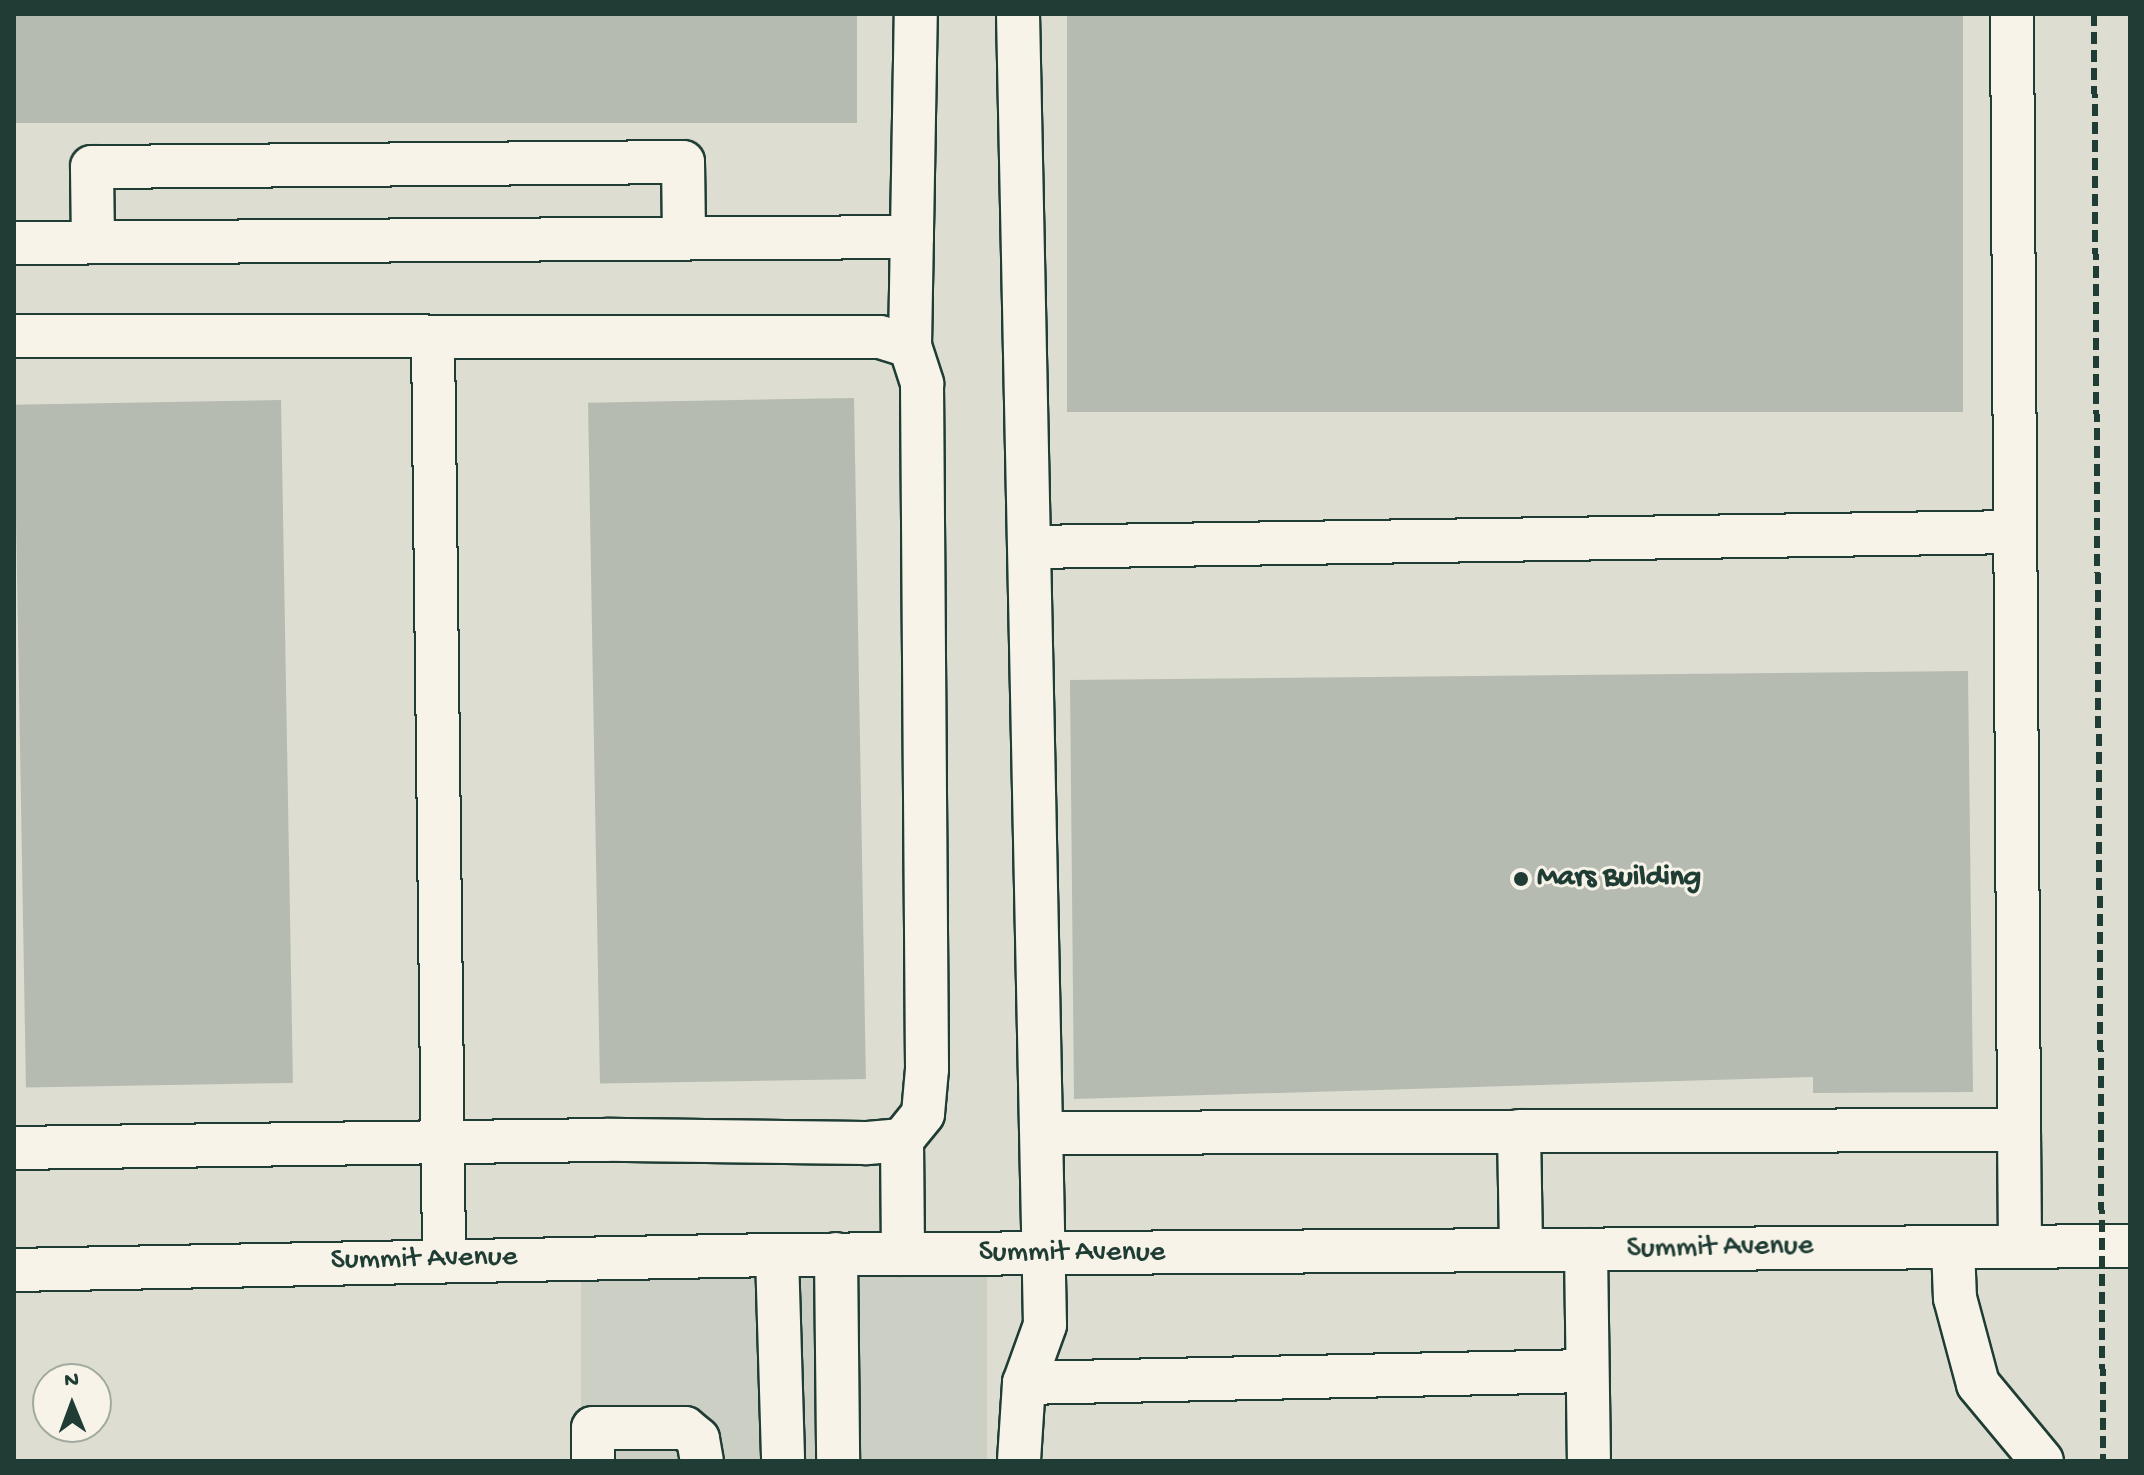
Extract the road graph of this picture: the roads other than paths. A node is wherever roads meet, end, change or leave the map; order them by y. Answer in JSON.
{"nodes":[{"id":1,"x":916,"y":14,"type":"edge"},
{"id":2,"x":1018,"y":14,"type":"edge"},
{"id":3,"x":2012,"y":14,"type":"edge"},
{"id":4,"x":912,"y":237,"type":"junction"},
{"id":5,"x":684,"y":238,"type":"junction"},
{"id":6,"x":93,"y":242,"type":"junction"},
{"id":7,"x":14,"y":243,"type":"edge"},
{"id":8,"x":14,"y":336,"type":"edge"},
{"id":9,"x":433,"y":339,"type":"junction"},
{"id":10,"x":910,"y":346,"type":"junction"},
{"id":11,"x":2015,"y":532,"type":"junction"},
{"id":12,"x":1030,"y":547,"type":"junction"},
{"id":13,"x":2019,"y":1130,"type":"junction"},
{"id":14,"x":1519,"y":1131,"type":"junction"},
{"id":15,"x":1044,"y":1133,"type":"junction"},
{"id":16,"x":902,"y":1140,"type":"junction"},
{"id":17,"x":442,"y":1141,"type":"junction"},
{"id":18,"x":14,"y":1148,"type":"edge"},
{"id":19,"x":2020,"y":1246,"type":"junction"},
{"id":20,"x":2130,"y":1246,"type":"edge"},
{"id":21,"x":1953,"y":1247,"type":"junction"},
{"id":22,"x":1521,"y":1250,"type":"junction"},
{"id":23,"x":1586,"y":1250,"type":"junction"},
{"id":24,"x":836,"y":1254,"type":"junction"},
{"id":25,"x":903,"y":1254,"type":"junction"},
{"id":26,"x":777,"y":1255,"type":"junction"},
{"id":27,"x":1045,"y":1255,"type":"junction"},
{"id":28,"x":444,"y":1259,"type":"junction"},
{"id":29,"x":14,"y":1270,"type":"edge"},
{"id":30,"x":780,"y":1367,"type":"junction"},
{"id":31,"x":837,"y":1368,"type":"junction"},
{"id":32,"x":1587,"y":1371,"type":"junction"},
{"id":33,"x":1024,"y":1383,"type":"junction"},
{"id":34,"x":593,"y":1461,"type":"edge"},
{"id":35,"x":702,"y":1461,"type":"edge"},
{"id":36,"x":783,"y":1461,"type":"edge"},
{"id":37,"x":838,"y":1461,"type":"edge"},
{"id":38,"x":1019,"y":1461,"type":"edge"},
{"id":39,"x":1589,"y":1461,"type":"edge"},
{"id":40,"x":2042,"y":1461,"type":"edge"}],
"edges":[{"from":1,"to":4,"type":"street"},
{"from":2,"to":12,"type":"street"},
{"from":3,"to":11,"type":"street"},
{"from":4,"to":5,"type":"street"},
{"from":4,"to":10,"type":"street"},
{"from":5,"to":6,"type":"street"},
{"from":5,"to":6,"type":"street"},
{"from":6,"to":7,"type":"street"},
{"from":8,"to":9,"type":"street"},
{"from":9,"to":10,"type":"street"},
{"from":9,"to":17,"type":"street"},
{"from":10,"to":16,"type":"street"},
{"from":11,"to":12,"type":"street"},
{"from":11,"to":13,"type":"street"},
{"from":12,"to":15,"type":"street"},
{"from":13,"to":14,"type":"street"},
{"from":13,"to":19,"type":"street"},
{"from":14,"to":15,"type":"street"},
{"from":14,"to":22,"type":"street"},
{"from":15,"to":27,"type":"street"},
{"from":16,"to":17,"type":"street"},
{"from":16,"to":25,"type":"street"},
{"from":17,"to":18,"type":"street"},
{"from":17,"to":28,"type":"street"},
{"from":19,"to":20,"type":"street","name":"Summit Avenue"},
{"from":19,"to":21,"type":"street","name":"Summit Avenue"},
{"from":21,"to":23,"type":"street","name":"Summit Avenue"},
{"from":21,"to":40,"type":"street"},
{"from":22,"to":23,"type":"street","name":"Summit Avenue"},
{"from":22,"to":27,"type":"street","name":"Summit Avenue"},
{"from":23,"to":32,"type":"street"},
{"from":24,"to":25,"type":"street","name":"Summit Avenue"},
{"from":24,"to":26,"type":"street","name":"Summit Avenue"},
{"from":24,"to":31,"type":"street"},
{"from":25,"to":27,"type":"street","name":"Summit Avenue"},
{"from":26,"to":28,"type":"street","name":"Summit Avenue"},
{"from":26,"to":30,"type":"street"},
{"from":27,"to":33,"type":"street"},
{"from":28,"to":29,"type":"street","name":"Summit Avenue"},
{"from":30,"to":31,"type":"street"},
{"from":30,"to":36,"type":"street"},
{"from":31,"to":37,"type":"street"},
{"from":32,"to":33,"type":"street"},
{"from":32,"to":39,"type":"street"},
{"from":33,"to":38,"type":"street"},
{"from":34,"to":35,"type":"street"}]}
